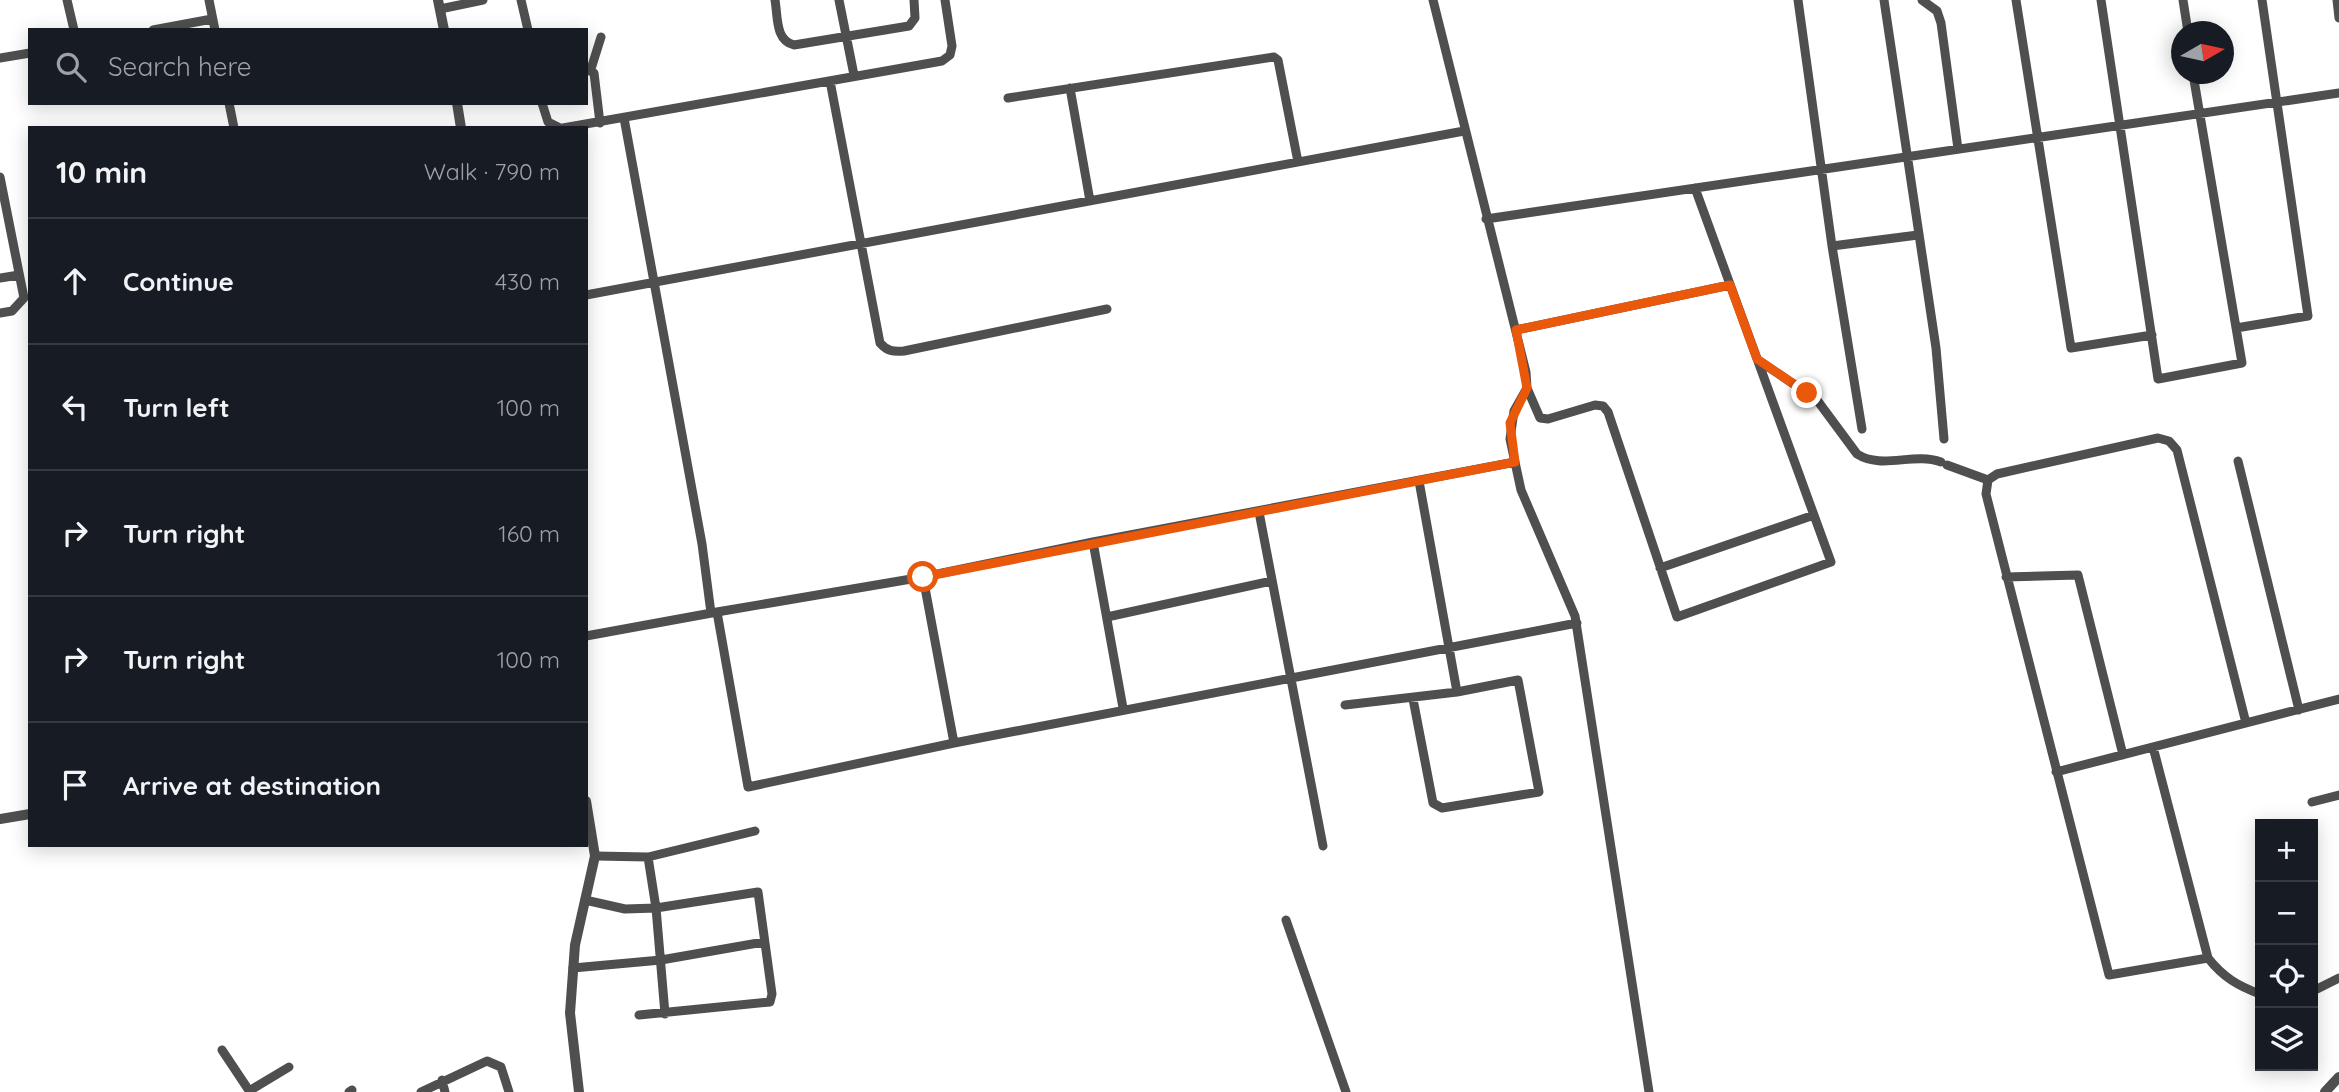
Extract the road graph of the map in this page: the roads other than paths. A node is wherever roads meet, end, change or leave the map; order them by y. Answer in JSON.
{"nodes":[{"id":1,"x":67,"y":0,"type":"edge"},
{"id":2,"x":209,"y":0,"type":"edge"},
{"id":3,"x":483,"y":0,"type":"edge"},
{"id":4,"x":521,"y":0,"type":"edge"},
{"id":5,"x":775,"y":0,"type":"edge"},
{"id":6,"x":839,"y":0,"type":"edge"},
{"id":7,"x":914,"y":0,"type":"edge"},
{"id":8,"x":945,"y":0,"type":"edge"},
{"id":9,"x":1433,"y":0,"type":"edge"},
{"id":10,"x":1798,"y":0,"type":"edge"},
{"id":11,"x":1884,"y":0,"type":"edge"},
{"id":12,"x":1922,"y":0,"type":"edge"},
{"id":13,"x":2017,"y":0,"type":"edge"},
{"id":14,"x":2101,"y":0,"type":"edge"},
{"id":15,"x":2183,"y":0,"type":"edge"},
{"id":16,"x":2262,"y":0,"type":"edge"},
{"id":17,"x":2337,"y":0,"type":"edge"},
{"id":18,"x":439,"y":5,"type":"edge"},
{"id":19,"x":2339,"y":18,"type":"edge"},
{"id":20,"x":212,"y":19,"type":"junction"},
{"id":21,"x":2186,"y":21,"type":"edge"},
{"id":22,"x":74,"y":28,"type":"edge"},
{"id":23,"x":164,"y":28,"type":"edge"},
{"id":24,"x":214,"y":28,"type":"edge"},
{"id":25,"x":444,"y":28,"type":"edge"},
{"id":26,"x":528,"y":28,"type":"edge"},
{"id":27,"x":601,"y":37,"type":"dead end"},
{"id":28,"x":845,"y":38,"type":"junction"},
{"id":29,"x":28,"y":53,"type":"edge"},
{"id":30,"x":0,"y":58,"type":"edge"},
{"id":31,"x":589,"y":69,"type":"edge"},
{"id":32,"x":854,"y":75,"type":"junction"},
{"id":33,"x":830,"y":81,"type":"junction"},
{"id":34,"x":2194,"y":84,"type":"edge"},
{"id":35,"x":1070,"y":88,"type":"junction"},
{"id":36,"x":2339,"y":93,"type":"edge"},
{"id":37,"x":1008,"y":99,"type":"dead end"},
{"id":38,"x":2277,"y":103,"type":"junction"},
{"id":39,"x":229,"y":105,"type":"edge"},
{"id":40,"x":457,"y":105,"type":"edge"},
{"id":41,"x":543,"y":105,"type":"edge"},
{"id":42,"x":2199,"y":114,"type":"junction"},
{"id":43,"x":624,"y":118,"type":"junction"},
{"id":44,"x":600,"y":123,"type":"junction"},
{"id":45,"x":234,"y":126,"type":"edge"},
{"id":46,"x":461,"y":126,"type":"edge"},
{"id":47,"x":557,"y":126,"type":"edge"},
{"id":48,"x":577,"y":126,"type":"edge"},
{"id":49,"x":2119,"y":126,"type":"junction"},
{"id":50,"x":1464,"y":131,"type":"junction"},
{"id":51,"x":2039,"y":138,"type":"junction"},
{"id":52,"x":1958,"y":149,"type":"junction"},
{"id":53,"x":1905,"y":157,"type":"junction"},
{"id":54,"x":1298,"y":162,"type":"junction"},
{"id":55,"x":1821,"y":170,"type":"junction"},
{"id":56,"x":0,"y":177,"type":"edge"},
{"id":57,"x":1695,"y":188,"type":"junction"},
{"id":58,"x":1090,"y":201,"type":"junction"},
{"id":59,"x":1486,"y":219,"type":"junction"},
{"id":60,"x":1918,"y":235,"type":"junction"},
{"id":61,"x":863,"y":243,"type":"junction"},
{"id":62,"x":1832,"y":246,"type":"junction"},
{"id":63,"x":19,"y":275,"type":"junction"},
{"id":64,"x":0,"y":278,"type":"edge"},
{"id":65,"x":652,"y":281,"type":"junction"},
{"id":66,"x":1730,"y":285,"type":"junction"},
{"id":67,"x":588,"y":295,"type":"edge"},
{"id":68,"x":1107,"y":309,"type":"dead end"},
{"id":69,"x":0,"y":313,"type":"edge"},
{"id":70,"x":2236,"y":328,"type":"junction"},
{"id":71,"x":1516,"y":330,"type":"junction"},
{"id":72,"x":2152,"y":335,"type":"junction"},
{"id":73,"x":1757,"y":359,"type":"junction"},
{"id":74,"x":1527,"y":388,"type":"junction"},
{"id":75,"x":1862,"y":429,"type":"dead end"},
{"id":76,"x":1944,"y":439,"type":"dead end"},
{"id":77,"x":2238,"y":461,"type":"dead end"},
{"id":78,"x":1515,"y":462,"type":"junction"},
{"id":79,"x":1988,"y":480,"type":"junction"},
{"id":80,"x":1419,"y":481,"type":"junction"},
{"id":81,"x":1259,"y":512,"type":"junction"},
{"id":82,"x":1814,"y":515,"type":"junction"},
{"id":83,"x":1094,"y":542,"type":"junction"},
{"id":84,"x":1660,"y":568,"type":"junction"},
{"id":85,"x":923,"y":577,"type":"junction"},
{"id":86,"x":2006,"y":577,"type":"junction"},
{"id":87,"x":1272,"y":581,"type":"junction"},
{"id":88,"x":714,"y":613,"type":"junction"},
{"id":89,"x":1107,"y":617,"type":"junction"},
{"id":90,"x":1577,"y":623,"type":"junction"},
{"id":91,"x":588,"y":636,"type":"edge"},
{"id":92,"x":1449,"y":646,"type":"junction"},
{"id":93,"x":1290,"y":676,"type":"junction"},
{"id":94,"x":1457,"y":692,"type":"junction"},
{"id":95,"x":1413,"y":699,"type":"junction"},
{"id":96,"x":2339,"y":699,"type":"edge"},
{"id":97,"x":1345,"y":705,"type":"dead end"},
{"id":98,"x":1123,"y":708,"type":"junction"},
{"id":99,"x":2299,"y":710,"type":"junction"},
{"id":100,"x":2246,"y":723,"type":"junction"},
{"id":101,"x":954,"y":743,"type":"junction"},
{"id":102,"x":2153,"y":747,"type":"junction"},
{"id":103,"x":2123,"y":755,"type":"junction"},
{"id":104,"x":2056,"y":772,"type":"junction"},
{"id":105,"x":2339,"y":795,"type":"edge"},
{"id":106,"x":2312,"y":802,"type":"dead end"},
{"id":107,"x":588,"y":813,"type":"edge"},
{"id":108,"x":28,"y":814,"type":"edge"},
{"id":109,"x":0,"y":819,"type":"edge"},
{"id":110,"x":755,"y":831,"type":"dead end"},
{"id":111,"x":1323,"y":846,"type":"dead end"},
{"id":112,"x":595,"y":856,"type":"junction"},
{"id":113,"x":648,"y":857,"type":"junction"},
{"id":114,"x":585,"y":900,"type":"junction"},
{"id":115,"x":656,"y":908,"type":"junction"},
{"id":116,"x":1286,"y":920,"type":"dead end"},
{"id":117,"x":764,"y":942,"type":"junction"},
{"id":118,"x":2208,"y":958,"type":"junction"},
{"id":119,"x":661,"y":960,"type":"junction"},
{"id":120,"x":573,"y":968,"type":"junction"},
{"id":121,"x":2339,"y":978,"type":"edge"},
{"id":122,"x":2318,"y":988,"type":"edge"},
{"id":123,"x":2255,"y":992,"type":"edge"},
{"id":124,"x":665,"y":1014,"type":"junction"},
{"id":125,"x":639,"y":1015,"type":"dead end"},
{"id":126,"x":222,"y":1050,"type":"dead end"},
{"id":127,"x":289,"y":1067,"type":"dead end"},
{"id":128,"x":2339,"y":1077,"type":"edge"},
{"id":129,"x":442,"y":1080,"type":"junction"},
{"id":130,"x":250,"y":1092,"type":"edge"},
{"id":131,"x":421,"y":1092,"type":"edge"},
{"id":132,"x":445,"y":1092,"type":"edge"},
{"id":133,"x":509,"y":1092,"type":"edge"},
{"id":134,"x":579,"y":1092,"type":"edge"},
{"id":135,"x":1346,"y":1092,"type":"edge"},
{"id":136,"x":1649,"y":1092,"type":"edge"},
{"id":137,"x":2325,"y":1092,"type":"edge"}],
"edges":[{"from":1,"to":22,"type":"street"},
{"from":2,"to":20,"type":"street"},
{"from":3,"to":18,"type":"street"},
{"from":4,"to":26,"type":"street"},
{"from":5,"to":28,"type":"street"},
{"from":6,"to":28,"type":"street"},
{"from":7,"to":28,"type":"street"},
{"from":8,"to":32,"type":"street"},
{"from":9,"to":50,"type":"street"},
{"from":10,"to":55,"type":"street"},
{"from":11,"to":53,"type":"street"},
{"from":12,"to":52,"type":"street"},
{"from":13,"to":51,"type":"street"},
{"from":14,"to":49,"type":"street"},
{"from":15,"to":21,"type":"street"},
{"from":16,"to":38,"type":"street"},
{"from":17,"to":19,"type":"street"},
{"from":18,"to":25,"type":"street"},
{"from":20,"to":23,"type":"street"},
{"from":20,"to":24,"type":"street"},
{"from":27,"to":31,"type":"street"},
{"from":28,"to":32,"type":"street"},
{"from":29,"to":30,"type":"street"},
{"from":31,"to":44,"type":"street"},
{"from":32,"to":33,"type":"street"},
{"from":33,"to":43,"type":"street"},
{"from":33,"to":61,"type":"street"},
{"from":34,"to":42,"type":"street"},
{"from":35,"to":37,"type":"street"},
{"from":35,"to":54,"type":"street"},
{"from":35,"to":58,"type":"street"},
{"from":36,"to":38,"type":"street"},
{"from":38,"to":42,"type":"street"},
{"from":38,"to":70,"type":"street"},
{"from":39,"to":45,"type":"street"},
{"from":40,"to":46,"type":"street"},
{"from":41,"to":47,"type":"street"},
{"from":42,"to":49,"type":"street"},
{"from":42,"to":70,"type":"street"},
{"from":43,"to":44,"type":"street"},
{"from":43,"to":65,"type":"street"},
{"from":44,"to":48,"type":"street"},
{"from":49,"to":51,"type":"street"},
{"from":49,"to":72,"type":"street"},
{"from":50,"to":54,"type":"street"},
{"from":50,"to":59,"type":"street"},
{"from":51,"to":52,"type":"street"},
{"from":51,"to":72,"type":"street"},
{"from":52,"to":53,"type":"street"},
{"from":53,"to":55,"type":"street"},
{"from":53,"to":60,"type":"street"},
{"from":54,"to":58,"type":"street"},
{"from":55,"to":57,"type":"street"},
{"from":55,"to":62,"type":"street"},
{"from":56,"to":63,"type":"street"},
{"from":57,"to":59,"type":"street"},
{"from":57,"to":66,"type":"street"},
{"from":58,"to":61,"type":"street"},
{"from":59,"to":71,"type":"street"},
{"from":60,"to":62,"type":"street"},
{"from":60,"to":76,"type":"street"},
{"from":61,"to":65,"type":"street"},
{"from":61,"to":68,"type":"street"},
{"from":62,"to":75,"type":"street"},
{"from":63,"to":64,"type":"street"},
{"from":63,"to":69,"type":"street"},
{"from":65,"to":67,"type":"street"},
{"from":65,"to":88,"type":"street"},
{"from":66,"to":71,"type":"street"},
{"from":66,"to":73,"type":"street"},
{"from":70,"to":72,"type":"street"},
{"from":71,"to":74,"type":"street"},
{"from":73,"to":79,"type":"street"},
{"from":73,"to":82,"type":"street"},
{"from":74,"to":78,"type":"street"},
{"from":74,"to":84,"type":"street"},
{"from":77,"to":99,"type":"street"},
{"from":78,"to":80,"type":"street"},
{"from":78,"to":90,"type":"street"},
{"from":79,"to":86,"type":"street"},
{"from":79,"to":100,"type":"street"},
{"from":80,"to":81,"type":"street"},
{"from":80,"to":92,"type":"street"},
{"from":81,"to":83,"type":"street"},
{"from":81,"to":87,"type":"street"},
{"from":82,"to":84,"type":"street"},
{"from":82,"to":84,"type":"street"},
{"from":83,"to":85,"type":"street"},
{"from":83,"to":89,"type":"street"},
{"from":85,"to":88,"type":"street"},
{"from":85,"to":101,"type":"street"},
{"from":86,"to":103,"type":"street"},
{"from":86,"to":104,"type":"street"},
{"from":87,"to":89,"type":"street"},
{"from":87,"to":93,"type":"street"},
{"from":88,"to":91,"type":"street"},
{"from":88,"to":101,"type":"street"},
{"from":89,"to":98,"type":"street"},
{"from":90,"to":92,"type":"street"},
{"from":90,"to":136,"type":"street"},
{"from":92,"to":93,"type":"street"},
{"from":92,"to":94,"type":"street"},
{"from":93,"to":98,"type":"street"},
{"from":93,"to":111,"type":"street"},
{"from":94,"to":95,"type":"street"},
{"from":94,"to":95,"type":"street"},
{"from":95,"to":97,"type":"street"},
{"from":96,"to":99,"type":"street"},
{"from":98,"to":101,"type":"street"},
{"from":99,"to":100,"type":"street"},
{"from":100,"to":102,"type":"street"},
{"from":102,"to":103,"type":"street"},
{"from":102,"to":118,"type":"street"},
{"from":103,"to":104,"type":"street"},
{"from":104,"to":118,"type":"street"},
{"from":105,"to":106,"type":"street"},
{"from":107,"to":112,"type":"street"},
{"from":108,"to":109,"type":"street"},
{"from":110,"to":113,"type":"street"},
{"from":112,"to":113,"type":"street"},
{"from":112,"to":114,"type":"street"},
{"from":113,"to":115,"type":"street"},
{"from":114,"to":115,"type":"street"},
{"from":114,"to":120,"type":"street"},
{"from":115,"to":117,"type":"street"},
{"from":115,"to":119,"type":"street"},
{"from":116,"to":135,"type":"street"},
{"from":117,"to":119,"type":"street"},
{"from":117,"to":124,"type":"street"},
{"from":118,"to":123,"type":"street"},
{"from":119,"to":120,"type":"street"},
{"from":119,"to":124,"type":"street"},
{"from":120,"to":134,"type":"street"},
{"from":121,"to":122,"type":"street"},
{"from":124,"to":125,"type":"street"},
{"from":126,"to":130,"type":"street"},
{"from":127,"to":130,"type":"street"},
{"from":128,"to":137,"type":"street"},
{"from":129,"to":131,"type":"street"},
{"from":129,"to":132,"type":"street"},
{"from":129,"to":133,"type":"street"}]}
